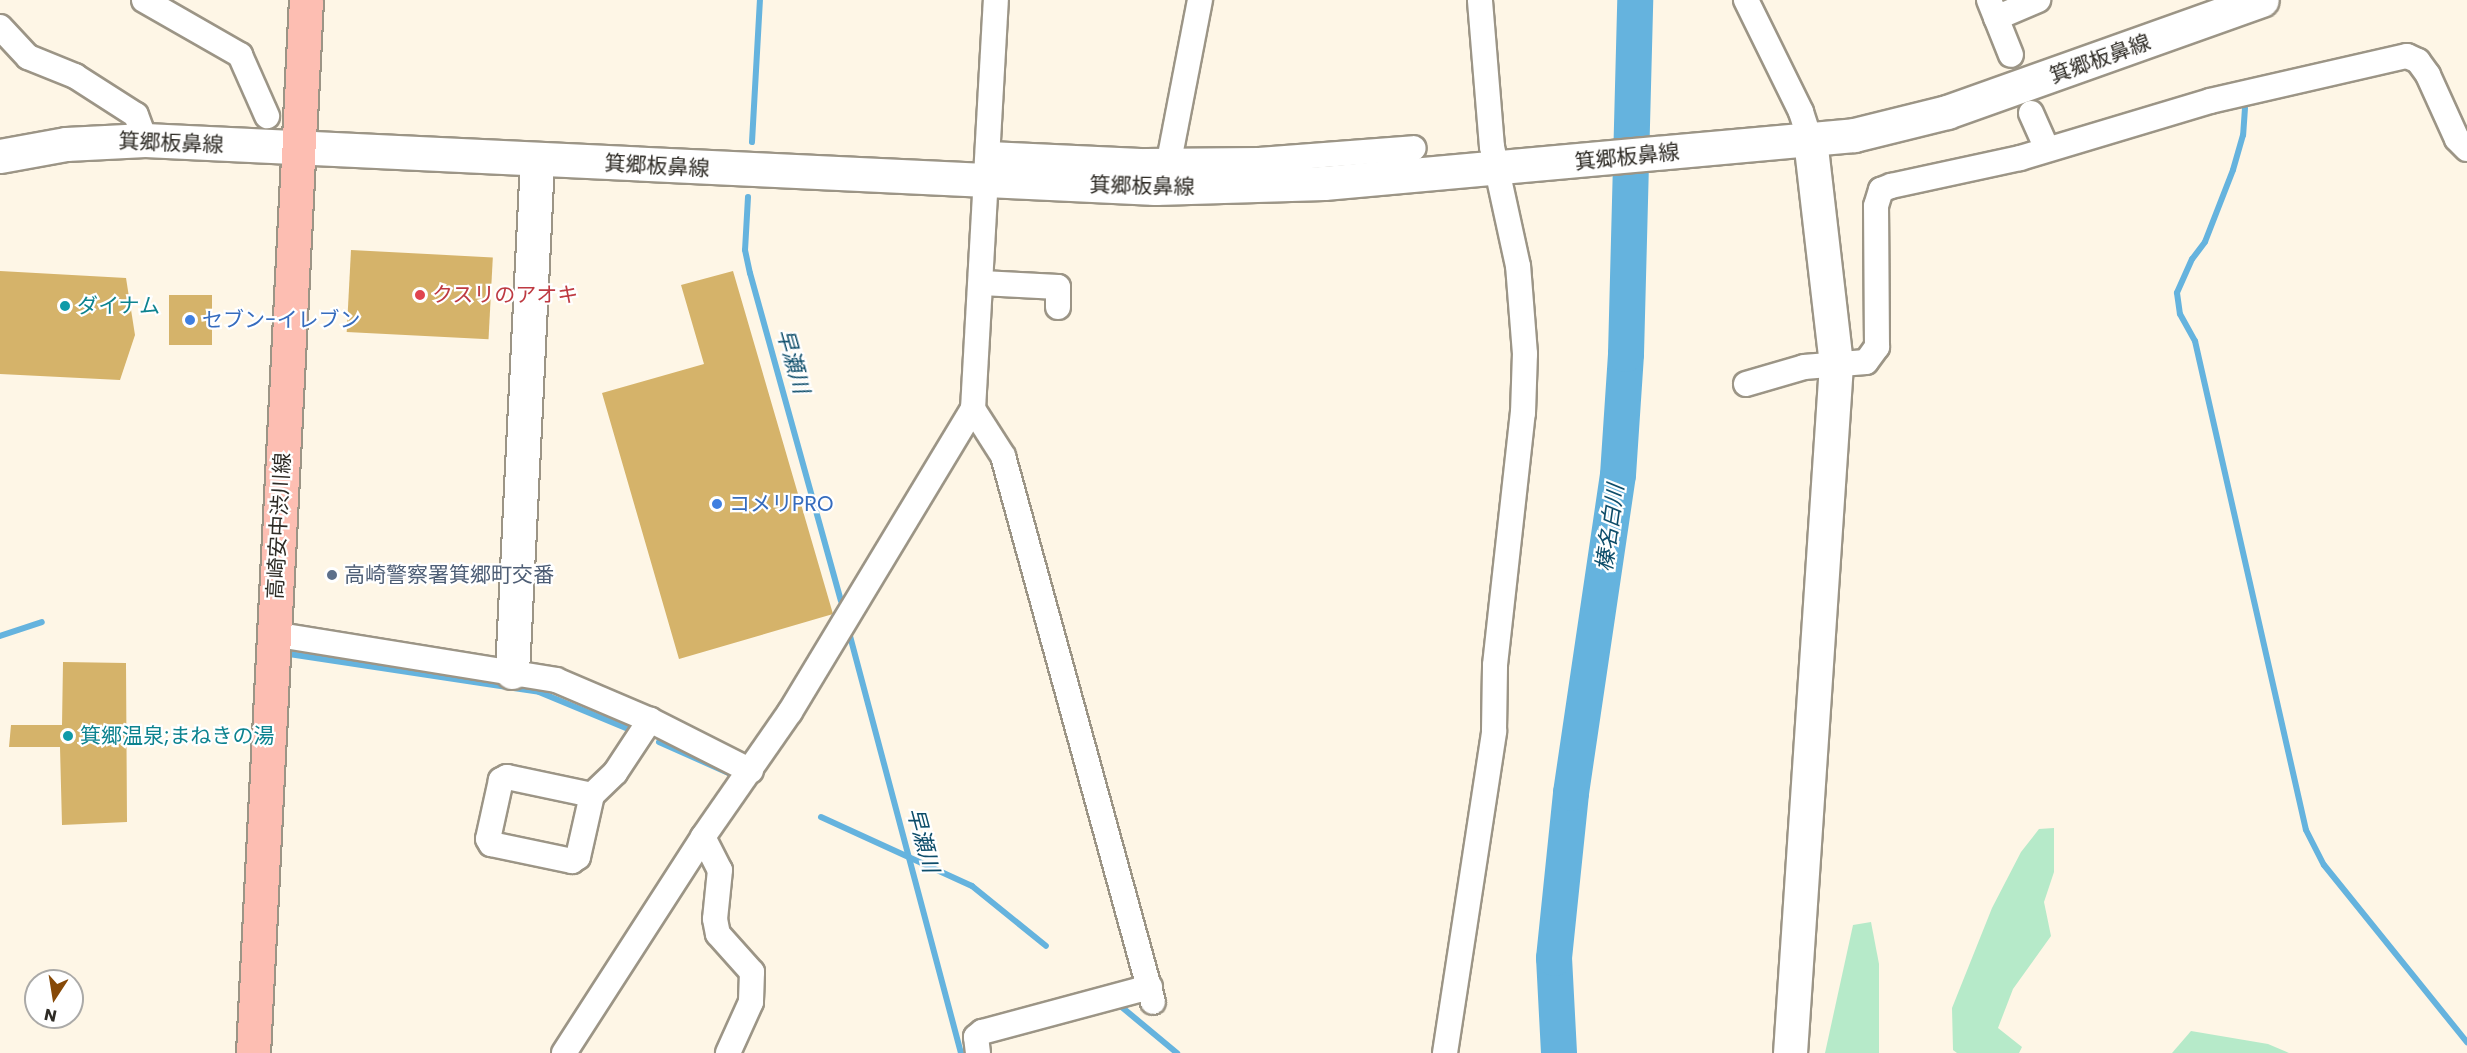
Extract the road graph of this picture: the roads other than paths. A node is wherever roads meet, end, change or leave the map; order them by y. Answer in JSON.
{"nodes":[{"id":1,"x":144,"y":0,"type":"edge"},
{"id":2,"x":306,"y":0,"type":"edge"},
{"id":3,"x":996,"y":0,"type":"edge"},
{"id":4,"x":1200,"y":0,"type":"edge"},
{"id":5,"x":1480,"y":0,"type":"edge"},
{"id":6,"x":1746,"y":0,"type":"edge"},
{"id":7,"x":2038,"y":0,"type":"edge"},
{"id":8,"x":2262,"y":0,"type":"edge"},
{"id":9,"x":1993,"y":9,"type":"edge"},
{"id":10,"x":0,"y":27,"type":"edge"},
{"id":11,"x":2011,"y":55,"type":"dead end"},
{"id":12,"x":2031,"y":113,"type":"dead end"},
{"id":13,"x":267,"y":116,"type":"dead end"},
{"id":14,"x":146,"y":140,"type":"junction"},
{"id":15,"x":1810,"y":140,"type":"junction"},
{"id":16,"x":1414,"y":148,"type":"dead end"},
{"id":17,"x":299,"y":149,"type":"junction"},
{"id":18,"x":2047,"y":149,"type":"junction"},
{"id":19,"x":2467,"y":149,"type":"edge"},
{"id":20,"x":0,"y":156,"type":"edge"},
{"id":21,"x":537,"y":160,"type":"junction"},
{"id":22,"x":1169,"y":161,"type":"junction"},
{"id":23,"x":988,"y":168,"type":"junction"},
{"id":24,"x":1505,"y":169,"type":"junction"},
{"id":25,"x":982,"y":283,"type":"junction"},
{"id":26,"x":1058,"y":306,"type":"dead end"},
{"id":27,"x":1836,"y":364,"type":"junction"},
{"id":28,"x":1746,"y":384,"type":"dead end"},
{"id":29,"x":973,"y":409,"type":"junction"},
{"id":30,"x":273,"y":634,"type":"junction"},
{"id":31,"x":512,"y":672,"type":"junction"},
{"id":32,"x":650,"y":720,"type":"junction"},
{"id":33,"x":751,"y":771,"type":"junction"},
{"id":34,"x":592,"y":795,"type":"junction"},
{"id":35,"x":703,"y":837,"type":"junction"},
{"id":36,"x":253,"y":1053,"type":"edge"},
{"id":37,"x":564,"y":1053,"type":"edge"},
{"id":38,"x":728,"y":1053,"type":"edge"},
{"id":39,"x":978,"y":1053,"type":"edge"},
{"id":40,"x":1445,"y":1053,"type":"edge"},
{"id":41,"x":1790,"y":1053,"type":"edge"}],
"edges":[{"from":1,"to":13,"type":"street"},
{"from":2,"to":17,"type":"main road","name":"高崎安中渋川線"},
{"from":3,"to":23,"type":"street"},
{"from":4,"to":22,"type":"street"},
{"from":5,"to":24,"type":"street"},
{"from":6,"to":15,"type":"street"},
{"from":7,"to":9,"type":"street"},
{"from":8,"to":15,"type":"main road","name":"箕郷板鼻線"},
{"from":9,"to":11,"type":"street"},
{"from":10,"to":14,"type":"street"},
{"from":12,"to":18,"type":"street"},
{"from":14,"to":17,"type":"main road","name":"箕郷板鼻線"},
{"from":14,"to":20,"type":"main road","name":"箕郷板鼻線"},
{"from":15,"to":24,"type":"main road","name":"箕郷板鼻線"},
{"from":15,"to":27,"type":"main road"},
{"from":16,"to":22,"type":"street"},
{"from":17,"to":21,"type":"main road","name":"箕郷板鼻線"},
{"from":17,"to":30,"type":"main road","name":"高崎安中渋川線"},
{"from":18,"to":19,"type":"street"},
{"from":18,"to":27,"type":"street"},
{"from":21,"to":23,"type":"main road","name":"箕郷板鼻線"},
{"from":21,"to":31,"type":"main road"},
{"from":22,"to":23,"type":"street"},
{"from":23,"to":24,"type":"main road","name":"箕郷板鼻線"},
{"from":23,"to":25,"type":"street"},
{"from":24,"to":40,"type":"street"},
{"from":25,"to":26,"type":"street"},
{"from":25,"to":29,"type":"street"},
{"from":27,"to":28,"type":"street"},
{"from":27,"to":41,"type":"main road"},
{"from":29,"to":33,"type":"street"},
{"from":29,"to":39,"type":"street"},
{"from":30,"to":31,"type":"street"},
{"from":30,"to":36,"type":"main road","name":"高崎安中渋川線"},
{"from":31,"to":32,"type":"street"},
{"from":32,"to":33,"type":"street"},
{"from":32,"to":34,"type":"street"},
{"from":33,"to":35,"type":"street"},
{"from":34,"to":34,"type":"street"},
{"from":35,"to":37,"type":"street"},
{"from":35,"to":38,"type":"street"}]}
